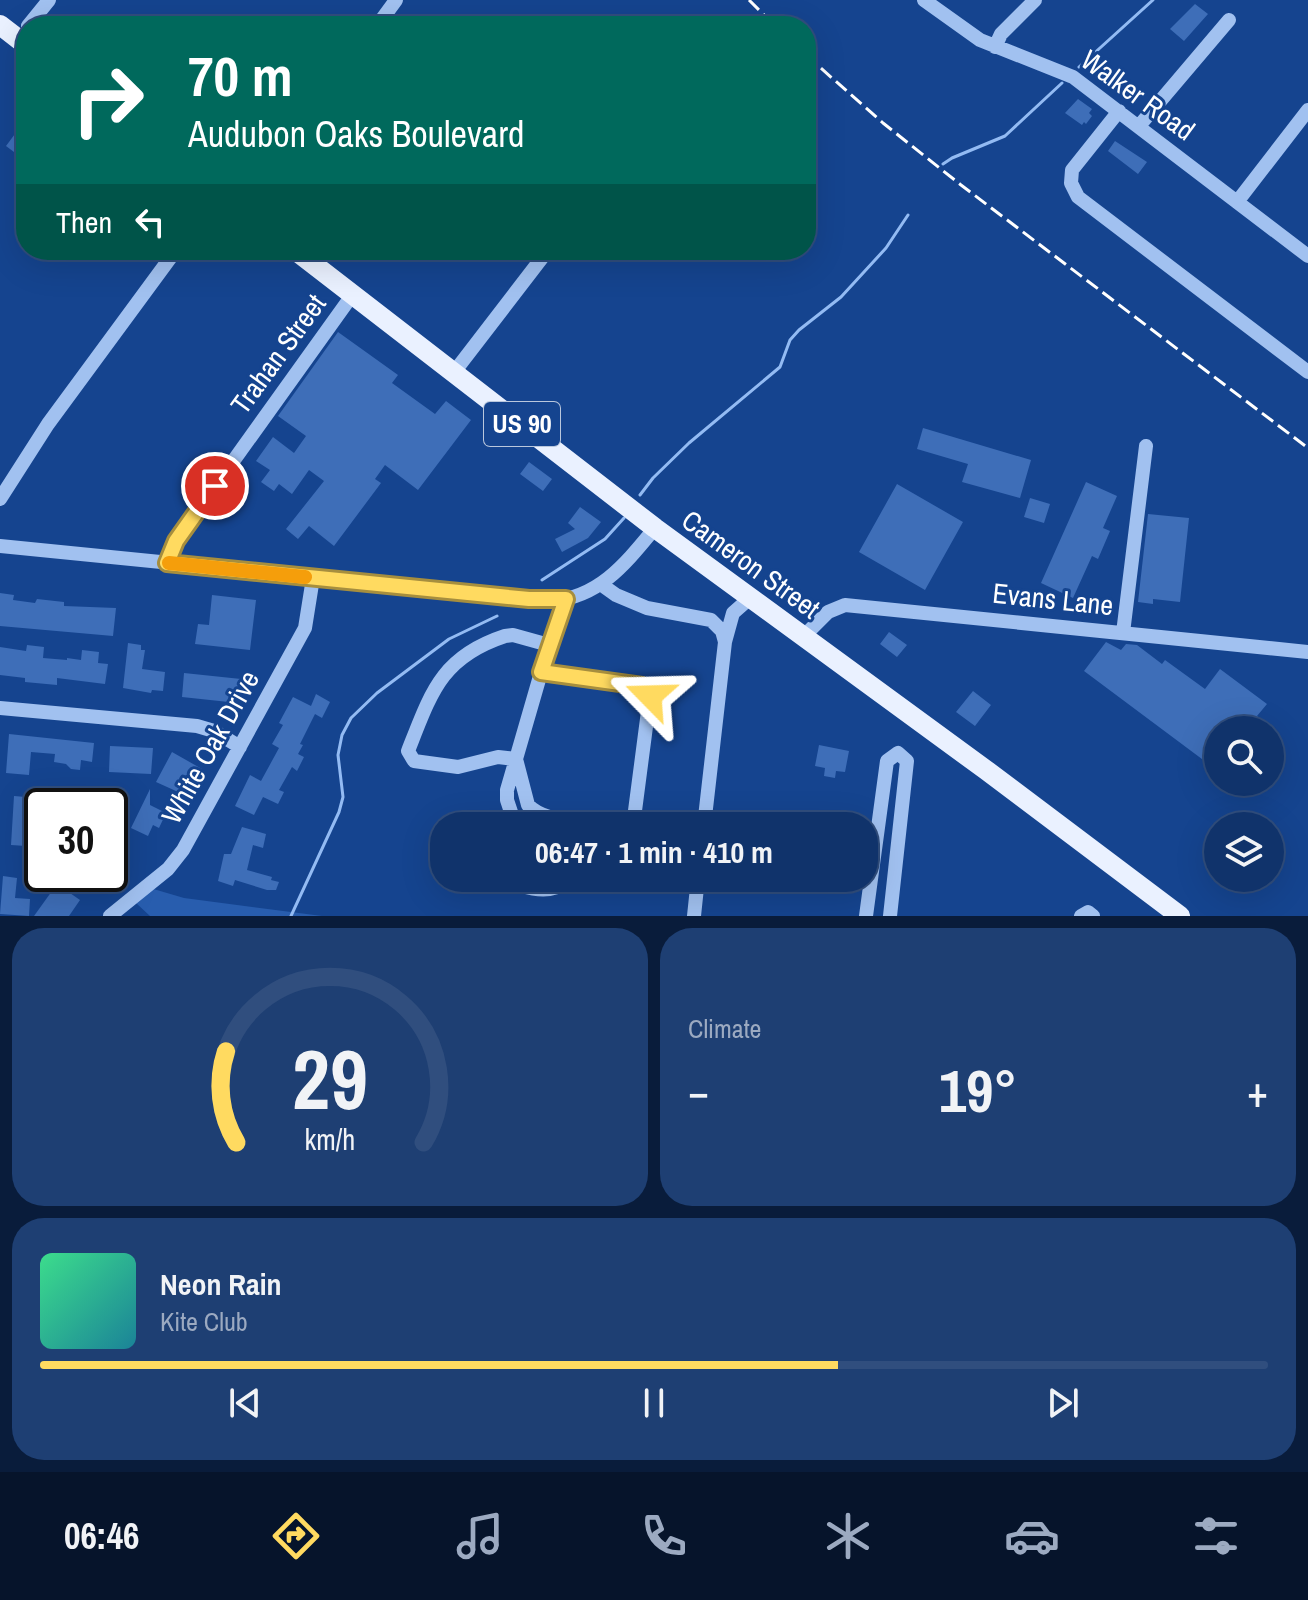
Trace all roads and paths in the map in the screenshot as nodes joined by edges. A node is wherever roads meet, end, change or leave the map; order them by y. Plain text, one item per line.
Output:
1 (924, 0) edge
2 (1035, 0) edge
3 (1229, 20) dead end
4 (995, 47) junction
5 (1308, 110) edge
6 (1119, 111) junction
7 (1139, 126) junction
8 (1237, 202) junction
9 (1308, 256) edge
10 (169, 260) edge
11 (308, 260) edge
12 (540, 260) edge
13 (353, 294) junction
14 (455, 371) junction
15 (1308, 372) edge
16 (1146, 446) dead end
17 (0, 499) edge
18 (655, 528) junction
19 (0, 546) edge
20 (167, 563) junction
21 (313, 578) junction
22 (602, 585) junction
23 (750, 598) junction
24 (566, 599) junction
25 (1123, 633) junction
26 (803, 637) junction
27 (725, 642) junction
28 (549, 645) junction
29 (1308, 652) edge
30 (541, 672) junction
31 (0, 708) edge
32 (240, 747) junction
33 (516, 759) junction
34 (532, 809) junction
35 (510, 812) edge
36 (530, 812) edge
37 (536, 812) edge
38 (635, 812) edge
39 (706, 812) edge
40 (878, 813) edge
41 (878, 872) edge
42 (895, 874) junction
43 (697, 892) edge
44 (867, 892) edge
45 (110, 916) edge
46 (694, 916) edge
47 (866, 916) edge
48 (890, 916) edge
49 (1081, 916) edge
50 (1093, 916) edge
51 (1180, 916) edge

1 - 4 street, Walker Road
2 - 4 street
3 - 7 street
4 - 6 street, Walker Road
5 - 8 street
6 - 7 street, Walker Road
6 - 15 street
7 - 8 street, Walker Road
8 - 9 street, Walker Road
10 - 17 street
11 - 13 main road, Cameron Street / US 90
12 - 14 street
13 - 14 main road, Cameron Street / US 90
13 - 20 street, Trahan Street
14 - 18 main road, Cameron Street / US 90
16 - 25 street
18 - 22 street
18 - 23 main road, Cameron Street / US 90
19 - 20 street
20 - 21 street
21 - 24 street
21 - 32 street, White Oak Drive
22 - 24 street
22 - 27 street
23 - 26 main road, Cameron Street / US 90
23 - 27 street
24 - 28 street
25 - 26 street, Evans Lane
25 - 29 street, Evans Lane
26 - 51 main road, Cameron Street / US 90
27 - 39 street
28 - 30 street
28 - 33 street
30 - 33 street
30 - 38 street
31 - 32 street
32 - 45 street, White Oak Drive
33 - 34 street
33 - 35 street
34 - 36 street
34 - 37 street
40 - 42 street
41 - 42 street
42 - 48 street
43 - 46 street
44 - 47 street
49 - 50 street

